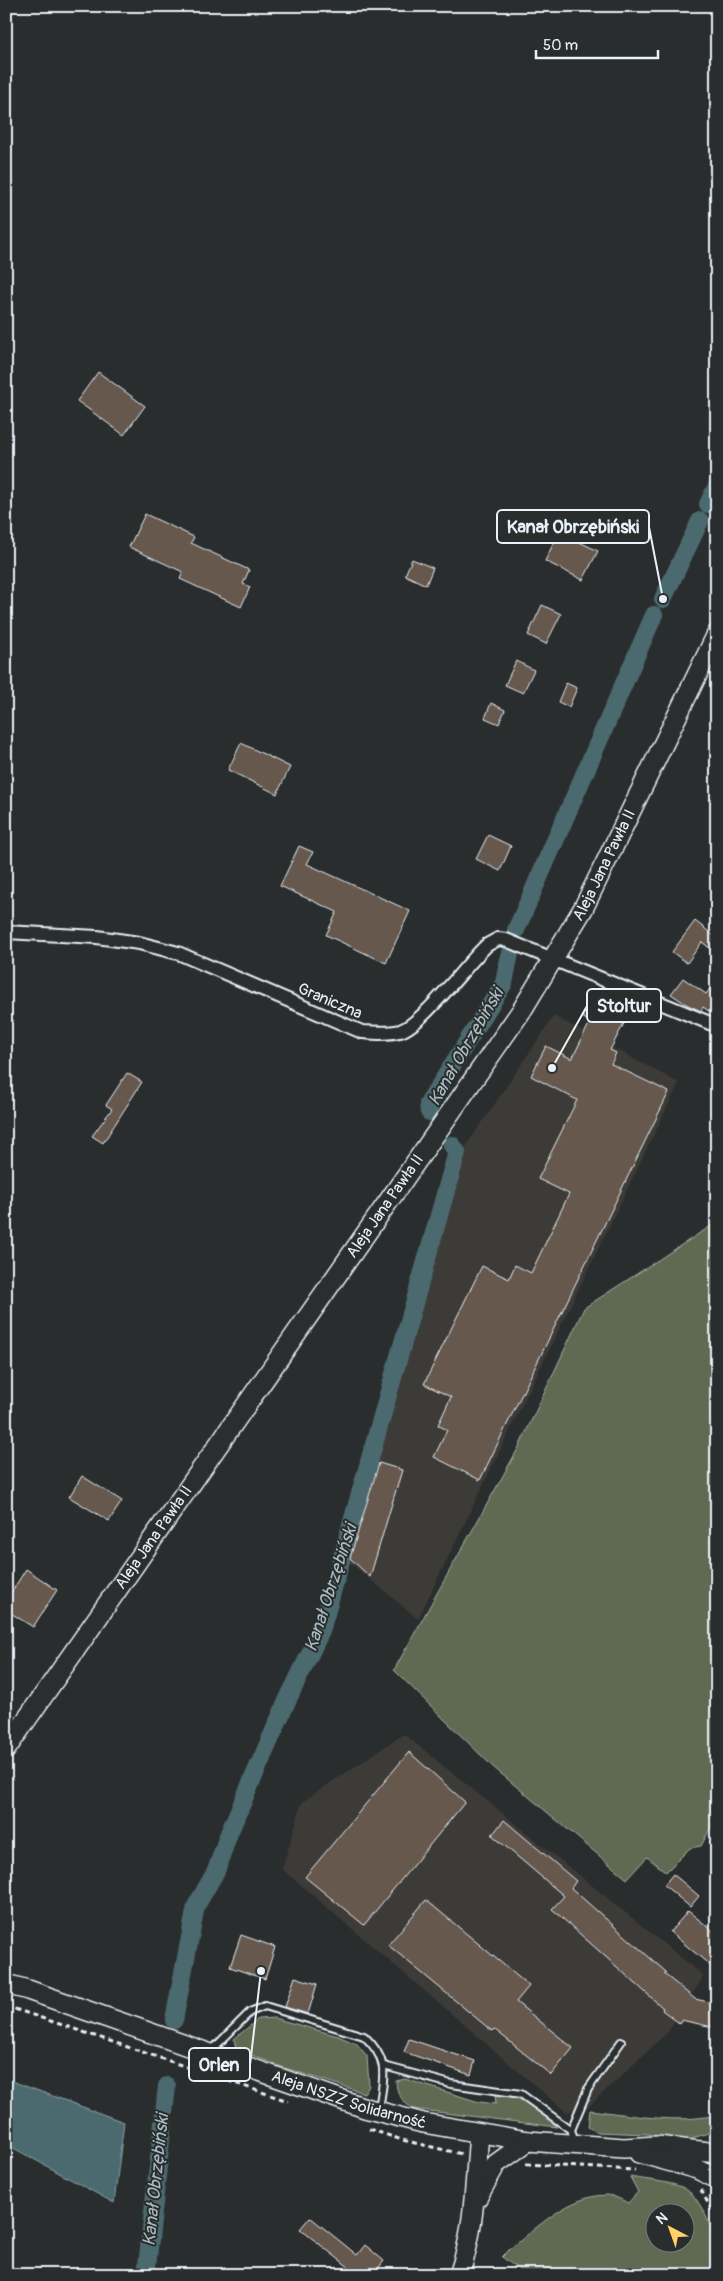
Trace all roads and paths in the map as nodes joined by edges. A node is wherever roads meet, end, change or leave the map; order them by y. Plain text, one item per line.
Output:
1 (717, 634) edge
2 (6, 932) edge
3 (552, 960) junction
4 (717, 1026) edge
5 (6, 1749) edge
6 (6, 1979) edge
7 (6, 1984) edge
8 (28, 1990) junction
9 (621, 2042) dead end
10 (209, 2054) junction
11 (384, 2066) junction
12 (379, 2112) junction
13 (479, 2133) junction
14 (574, 2138) junction
15 (528, 2141) junction
16 (624, 2148) junction
17 (717, 2154) edge
18 (717, 2179) edge
19 (474, 2204) junction
20 (459, 2275) edge

1 - 3 main road, Aleja Jana Pawła II
2 - 3 street, Graniczna
3 - 4 street, Graniczna
3 - 5 main road, Aleja Jana Pawła II
6 - 8 main road, Aleja NSZZ Solidarność
7 - 8 main road, Aleja NSZZ Solidarność
8 - 10 main road, Aleja NSZZ Solidarność
9 - 14 lane
10 - 11 lane
10 - 12 main road, Aleja NSZZ Solidarność
11 - 12 lane
11 - 14 lane
12 - 13 main road, Aleja NSZZ Solidarność
13 - 15 main road, Aleja NSZZ Solidarność
13 - 19 main road
14 - 15 main road, Aleja NSZZ Solidarność
14 - 16 main road, Aleja NSZZ Solidarność
15 - 19 main road
16 - 17 main road, Aleja NSZZ Solidarność
16 - 18 main road, Aleja NSZZ Solidarność
19 - 20 main road

